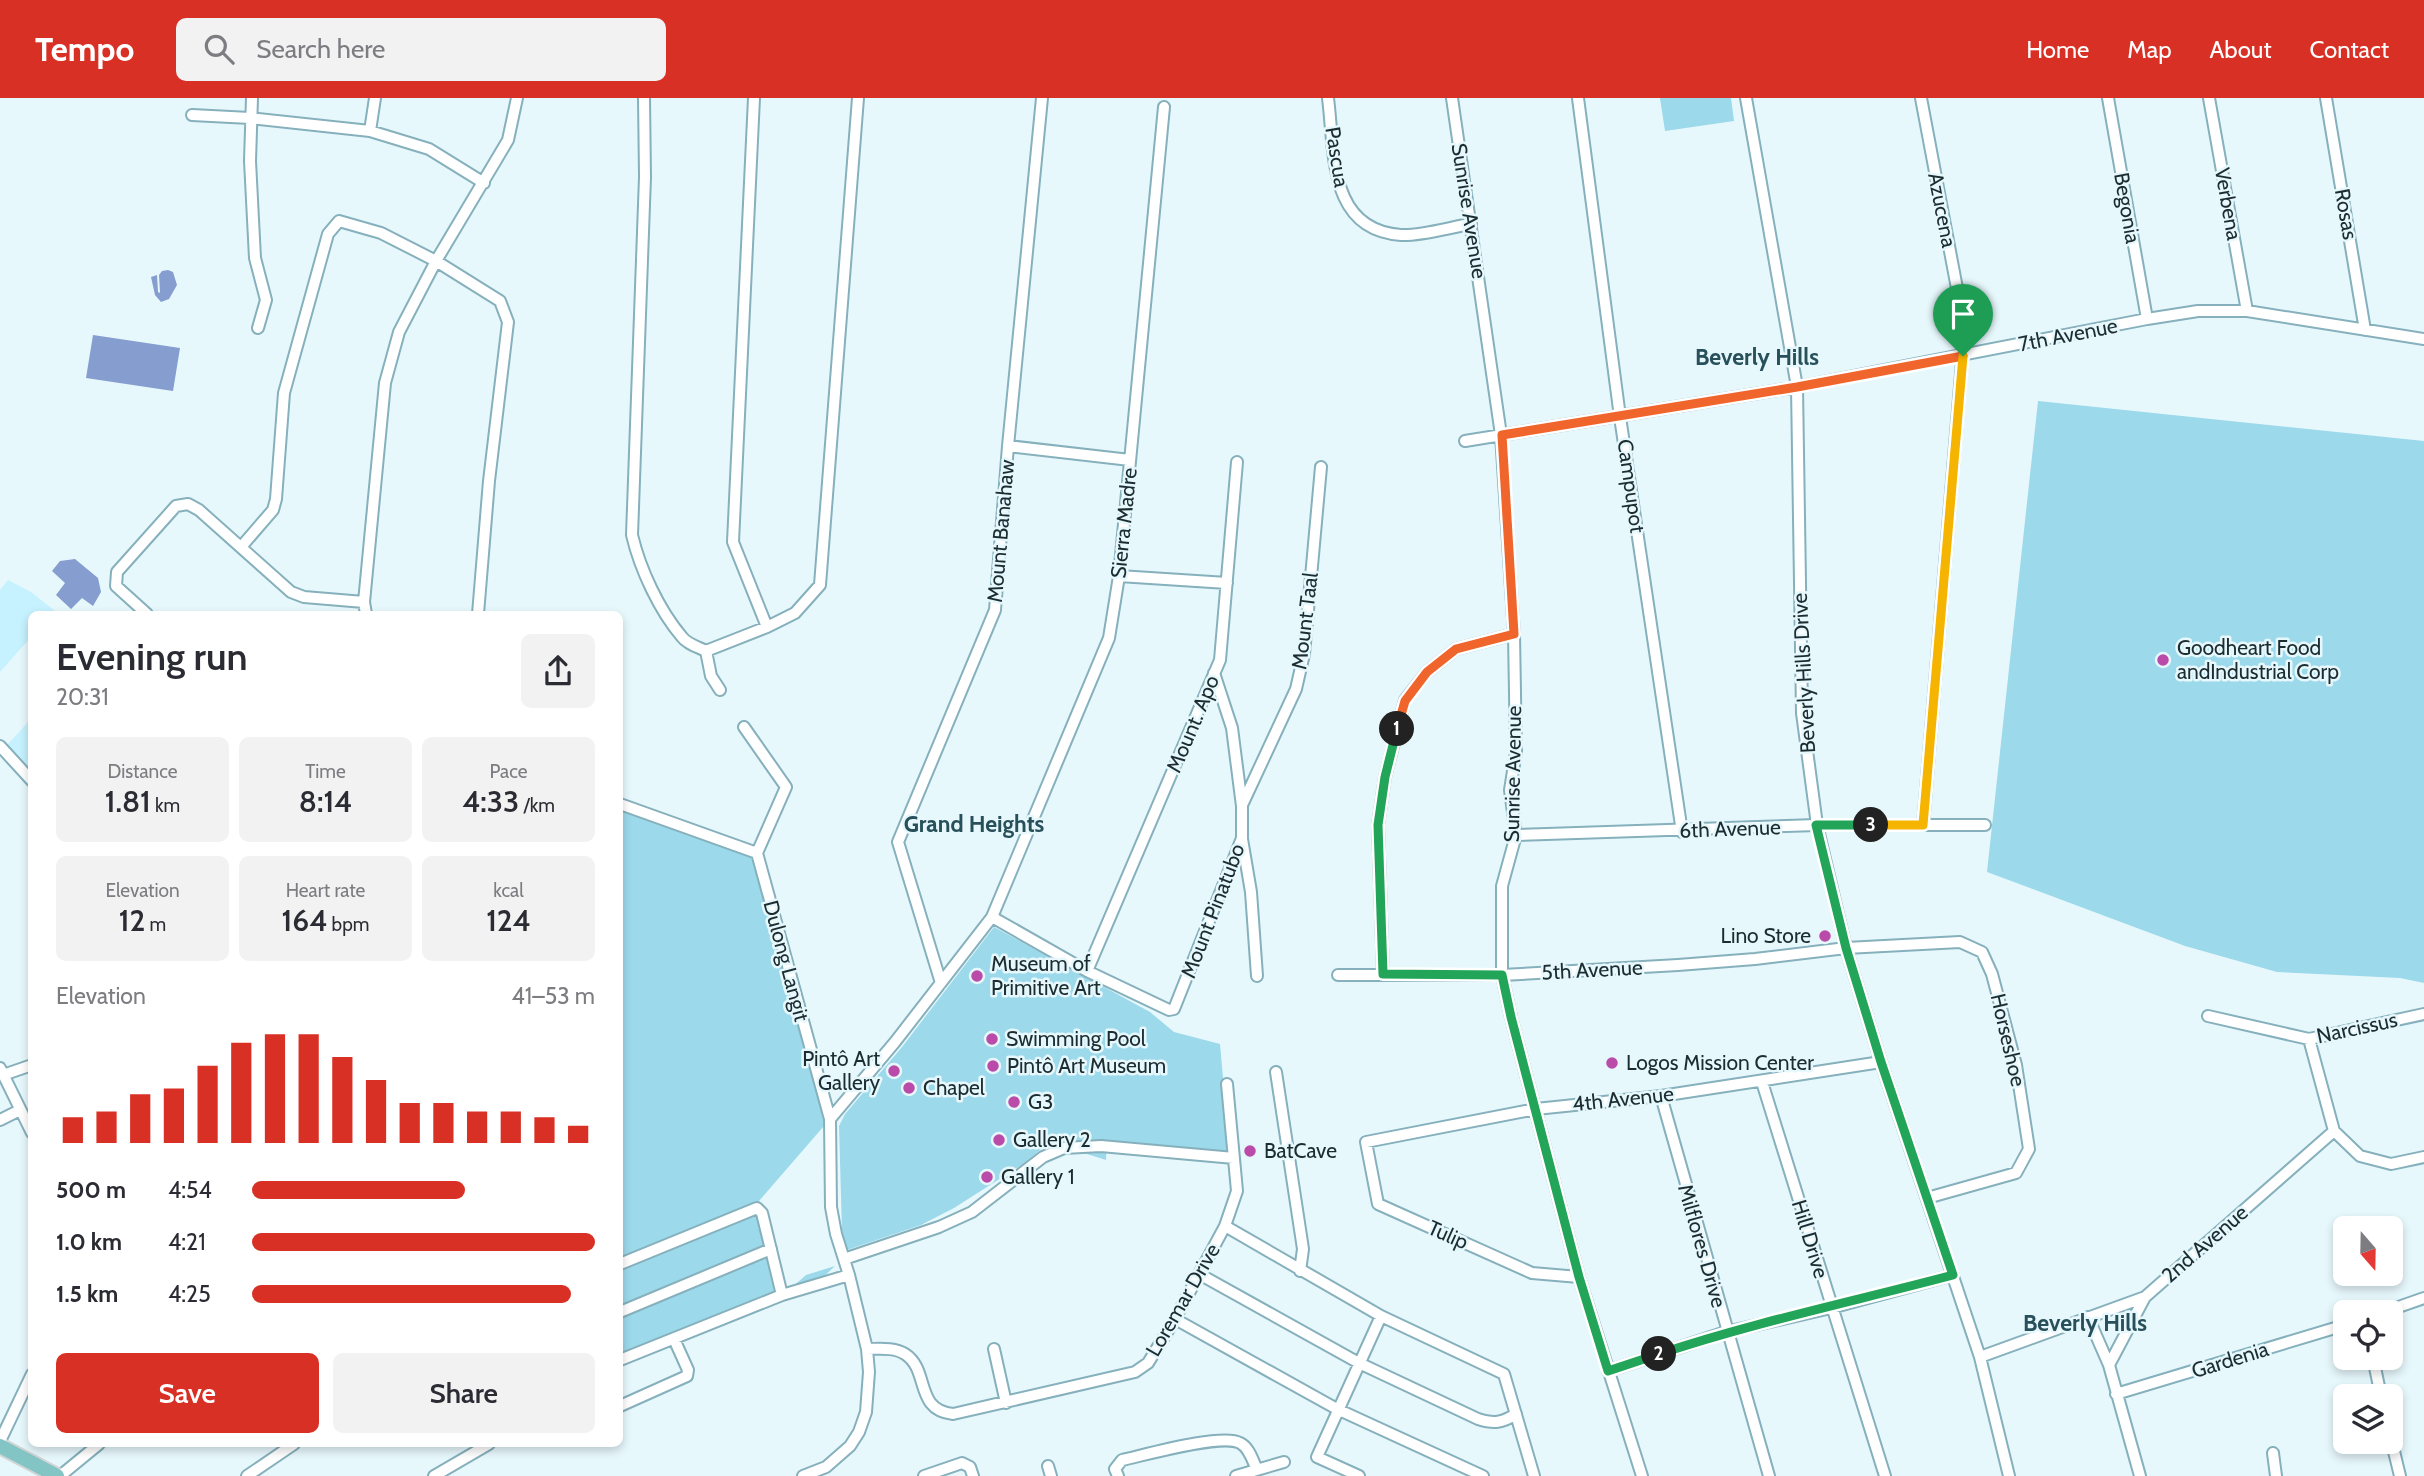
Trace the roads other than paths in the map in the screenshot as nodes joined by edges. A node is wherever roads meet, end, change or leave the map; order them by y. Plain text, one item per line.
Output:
1 (252, 98) edge
2 (375, 98) edge
3 (517, 98) edge
4 (644, 98) edge
5 (754, 98) edge
6 (858, 98) edge
7 (1042, 98) edge
8 (1328, 98) edge
9 (1452, 98) edge
10 (1578, 98) edge
11 (1746, 98) edge
12 (1921, 98) edge
13 (2108, 98) edge
14 (2208, 98) edge
15 (2326, 98) edge
16 (1164, 107) dead end
17 (192, 115) dead end
18 (250, 118) junction
19 (370, 131) junction
20 (484, 184) junction
21 (1471, 224) junction
22 (436, 261) junction
23 (2247, 311) junction
24 (2147, 319) junction
25 (258, 328) dead end
26 (2365, 330) junction
27 (2424, 339) edge
28 (1963, 356) junction
29 (1797, 387) junction
30 (1620, 417) junction
31 (1502, 435) junction
32 (1465, 441) dead end
33 (1009, 446) junction
34 (1130, 460) junction
35 (1237, 462) dead end
36 (1321, 467) dead end
37 (242, 547) junction
38 (1119, 576) junction
39 (1227, 583) junction
40 (364, 602) junction
41 (144, 611) edge
42 (366, 611) edge
43 (478, 611) edge
44 (767, 627) junction
45 (1514, 634) junction
46 (706, 651) junction
47 (1214, 673) junction
48 (720, 690) dead end
49 (744, 727) dead end
50 (0, 746) edge
51 (28, 777) edge
52 (623, 805) edge
53 (1242, 806) junction
54 (1816, 825) junction
55 (1923, 825) junction
56 (1985, 825) dead end
57 (1682, 832) junction
58 (1516, 835) junction
59 (1242, 838) junction
60 (757, 853) junction
61 (992, 917) junction
62 (1846, 948) junction
63 (1087, 971) junction
64 (1383, 974) junction
65 (1338, 975) dead end
66 (1502, 975) junction
67 (1257, 976) dead end
68 (941, 983) junction
69 (2424, 1014) edge
70 (2208, 1016) dead end
71 (2309, 1039) junction
72 (1881, 1062) junction
73 (28, 1066) edge
74 (1, 1072) edge
75 (1276, 1072) dead end
76 (1762, 1082) junction
77 (1227, 1084) dead end
78 (1661, 1096) junction
79 (1536, 1109) junction
80 (20, 1110) junction
81 (830, 1119) junction
82 (0, 1121) edge
83 (28, 1125) edge
84 (2334, 1131) junction
85 (1366, 1142) joint
86 (2424, 1157) edge
87 (1234, 1158) junction
88 (1927, 1198) junction
89 (1225, 1226) junction
90 (771, 1250) junction
91 (844, 1259) junction
92 (623, 1263) edge
93 (1300, 1270) junction
94 (1199, 1274) junction
95 (849, 1275) junction
96 (1953, 1275) junction
97 (1579, 1277) junction
98 (782, 1295) junction
99 (2145, 1297) junction
100 (2424, 1298) edge
101 (2403, 1305) edge
102 (1831, 1308) junction
103 (623, 1311) edge
104 (1381, 1316) junction
105 (2088, 1317) junction
106 (1175, 1320) junction
107 (2333, 1329) edge
108 (1726, 1332) junction
109 (674, 1339) junction
110 (867, 1349) junction
111 (993, 1349) dead end
112 (1980, 1357) junction
113 (623, 1359) edge
114 (1359, 1363) junction
115 (2109, 1365) junction
116 (1608, 1371) junction
117 (28, 1383) edge
118 (2116, 1394) junction
119 (1006, 1403) junction
120 (623, 1405) edge
121 (1338, 1409) junction
122 (1516, 1414) junction
123 (0, 1444) edge
124 (95, 1447) edge
125 (290, 1447) edge
126 (484, 1447) edge
127 (2273, 1453) dead end
128 (2394, 1454) edge
129 (1284, 1462) dead end
130 (1257, 1470) junction
131 (59, 1476) edge
132 (247, 1476) edge
133 (434, 1476) edge
134 (803, 1476) edge
135 (924, 1476) edge
136 (973, 1476) edge
137 (1118, 1476) edge
138 (1236, 1476) edge
139 (1359, 1476) edge
140 (1483, 1476) edge
141 (1534, 1476) edge
142 (1642, 1476) edge
143 (1769, 1476) edge
144 (1885, 1476) edge
145 (2009, 1476) edge
146 (2140, 1476) edge
147 (2276, 1476) edge
148 (2400, 1476) edge

1 - 18 street
2 - 19 street
3 - 20 street
4 - 46 street
5 - 44 street
6 - 44 street
7 - 33 street, Mount Banahaw
8 - 21 street, Pascua
9 - 21 street, Sunrise Avenue
10 - 30 street, Campupot
11 - 29 street, Beverly Hills Drive
12 - 28 street, Azucena
13 - 24 street, Begonia
14 - 23 street, Verbena
15 - 26 street, Rosas
16 - 34 street, Sierra Madre
17 - 18 street
18 - 19 street
18 - 25 street
19 - 20 street
20 - 22 street
21 - 31 street, Sunrise Avenue
22 - 37 street
22 - 40 street
22 - 43 street
23 - 24 street, 7th Avenue
23 - 26 street, 7th Avenue
24 - 28 street, 7th Avenue
26 - 27 street, 7th Avenue
28 - 29 street, 7th Avenue
28 - 55 street, Azucena
29 - 30 street, 7th Avenue
29 - 54 street, Beverly Hills Drive
30 - 31 street, 7th Avenue
30 - 57 street, Campupot
31 - 32 street, 7th Avenue
31 - 45 street, Sunrise Avenue
33 - 34 street
33 - 68 street, Mount Banahaw
34 - 38 street, Sierra Madre
35 - 39 street, Mount. Apo
36 - 53 street, Mount Taal
37 - 40 street
37 - 41 street
38 - 39 street
38 - 61 street, Sierra Madre
39 - 47 street, Mount. Apo
40 - 42 street
44 - 46 street
45 - 58 street, Sunrise Avenue
45 - 64 street
46 - 48 street
47 - 53 street, Mount Pinatubo
47 - 63 street, Mount. Apo
49 - 60 street
50 - 51 street
52 - 60 street
53 - 59 street, Mount Pinatubo
54 - 55 street, 6th Avenue
54 - 57 street, 6th Avenue
54 - 62 street, Beverly Hills Drive
55 - 56 street, 6th Avenue
57 - 58 street, 6th Avenue
58 - 66 street, Sunrise Avenue
59 - 63 street, Mount Pinatubo
59 - 67 street
60 - 81 street, Dulong Langit
61 - 63 street
61 - 68 street, Sierra Madre
62 - 66 street, 5th Avenue
62 - 72 street, Beverly Hills Drive
62 - 88 street, Horseshoe
64 - 65 street, 5th Avenue
64 - 66 street, 5th Avenue
66 - 79 street, Sunrise Avenue
68 - 81 street, Sierra Madre
69 - 71 street, Narcissus
70 - 71 street, Narcissus
71 - 84 street
72 - 76 street, 4th Avenue
72 - 88 street, Beverly Hills Drive
73 - 74 street
74 - 80 street
75 - 93 street
76 - 78 street, 4th Avenue
76 - 102 street, Hill Drive
77 - 87 street, Loremar Drive
78 - 79 street, 4th Avenue
78 - 108 street, Milflores Drive
79 - 85 street, 4th Avenue
79 - 97 street, Sunrise Avenue
80 - 82 street
80 - 83 street
81 - 91 street, Dulong Langit
84 - 86 street
84 - 99 street, 2nd Avenue
85 - 97 street, Tulip
87 - 89 street, Loremar Drive
87 - 91 street
88 - 96 street, Beverly Hills Drive
89 - 93 street
89 - 94 street, Loremar Drive
90 - 92 street
90 - 98 street
90 - 103 street
91 - 95 street, Dulong Langit
93 - 104 street
94 - 106 street, Loremar Drive
94 - 114 street
95 - 98 street
95 - 110 street, Dulong Langit
96 - 102 street
96 - 112 street, Beverly Hills Drive
97 - 116 street, Sunrise Avenue
98 - 109 street
99 - 105 street, 2nd Avenue
99 - 115 street
100 - 101 street
102 - 108 street
102 - 144 street, Hill Drive
104 - 114 street
104 - 122 street
105 - 112 street, 2nd Avenue
105 - 115 street
106 - 119 street, Loremar Drive
106 - 121 street
107 - 118 street, Gardenia
108 - 116 street
108 - 143 street, Milflores Drive
109 - 113 street
109 - 120 street
110 - 119 street, Loremar Drive
110 - 134 street, Dulong Langit
111 - 119 street
112 - 145 street, Beverly Hills Drive
114 - 121 street
114 - 122 street
115 - 118 street
116 - 142 street, Sunrise Avenue
117 - 123 street
118 - 146 street
121 - 139 street
121 - 140 street
122 - 141 street
123 - 131 main road
124 - 131 street
125 - 132 street
126 - 133 street
127 - 147 street
128 - 148 street
129 - 130 street
130 - 137 street
130 - 138 street
135 - 136 street

